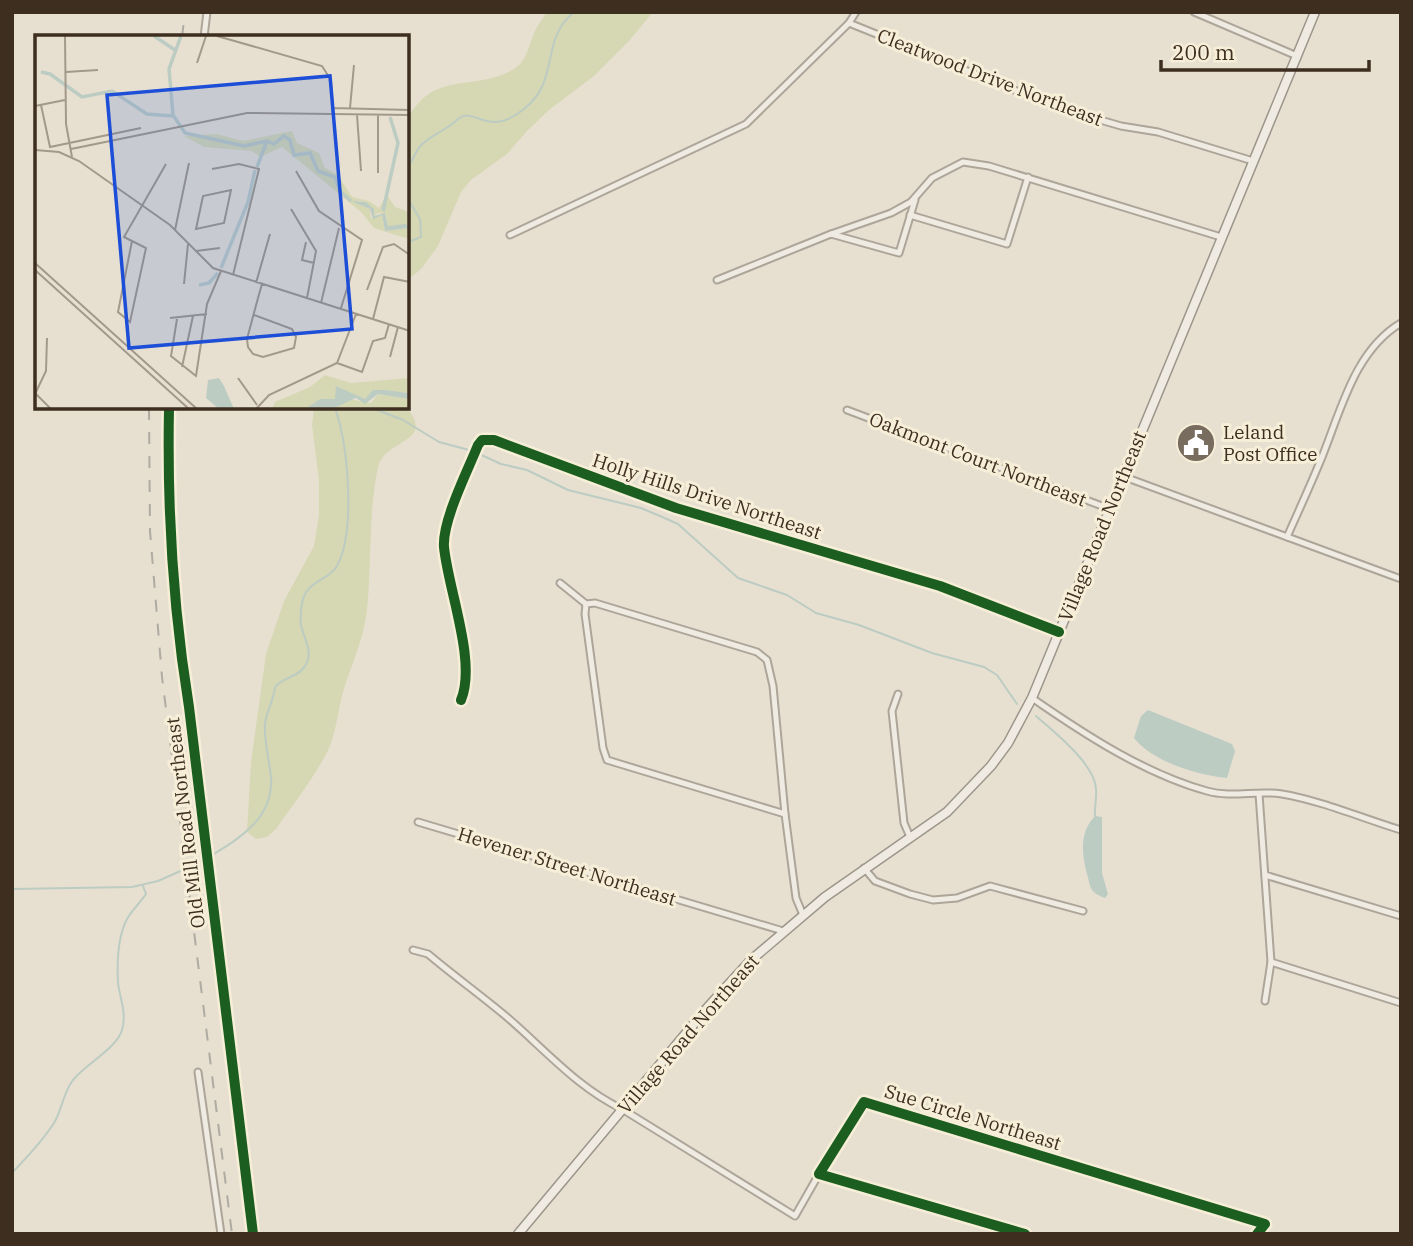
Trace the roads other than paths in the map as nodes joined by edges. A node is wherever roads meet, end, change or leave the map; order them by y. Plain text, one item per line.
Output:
1 (207, 12) edge
2 (856, 12) edge
3 (1194, 12) edge
4 (1315, 12) edge
5 (849, 23) junction
6 (204, 35) edge
7 (1297, 56) junction
8 (1253, 161) junction
9 (1028, 177) junction
10 (915, 198) junction
11 (910, 215) junction
12 (831, 233) junction
13 (510, 235) dead end
14 (1221, 237) junction
15 (718, 280) dead end
16 (1401, 323) edge
17 (169, 410) edge
18 (847, 410) dead end
19 (1122, 476) junction
20 (1110, 509) junction
21 (1287, 537) junction
22 (1401, 579) edge
23 (560, 583) dead end
24 (586, 604) junction
25 (1059, 632) junction
26 (898, 694) dead end
27 (1031, 698) junction
28 (461, 700) dead end
29 (1259, 794) junction
30 (785, 814) junction
31 (418, 822) dead end
32 (1401, 830) edge
33 (910, 837) junction
34 (864, 869) junction
35 (1265, 875) junction
36 (1083, 911) dead end
37 (803, 915) junction
38 (1401, 916) edge
39 (783, 931) junction
40 (413, 950) dead end
41 (1271, 962) junction
42 (1265, 1001) dead end
43 (1401, 1003) edge
44 (198, 1072) dead end
45 (622, 1109) junction
46 (819, 1174) junction
47 (221, 1234) edge
48 (253, 1234) edge
49 (518, 1234) edge
50 (1025, 1234) edge
51 (1257, 1234) edge

1 - 6 street
2 - 5 street
3 - 7 street
4 - 7 main road, Village Road Northeast
5 - 8 street, Cleatwood Drive Northeast
5 - 13 street
7 - 8 main road, Village Road Northeast
8 - 14 main road, Village Road Northeast
9 - 10 street
9 - 11 street
9 - 14 street
10 - 11 street
10 - 12 street
11 - 12 street
12 - 15 street
14 - 19 main road, Village Road Northeast
16 - 21 street
17 - 48 street, Old Mill Road Northeast
18 - 20 street, Oakmont Court Northeast
19 - 20 main road, Village Road Northeast
19 - 21 street
20 - 25 main road, Village Road Northeast
21 - 22 street
23 - 24 street
24 - 30 street
24 - 30 street
25 - 27 main road, Village Road Northeast
25 - 28 street, Holly Hills Drive Northeast
26 - 33 street
27 - 29 street
27 - 33 main road, Village Road Northeast
29 - 32 street
29 - 35 street
30 - 37 street
31 - 39 street, Hevener Street Northeast
33 - 34 main road, Village Road Northeast
34 - 36 street
34 - 37 main road, Village Road Northeast
35 - 38 street
35 - 41 street
37 - 39 main road, Village Road Northeast
39 - 45 main road, Village Road Northeast
40 - 45 street
41 - 42 street
41 - 43 street
44 - 47 street
45 - 46 street, Sue Circle Northeast
45 - 49 main road, Village Road Northeast
46 - 50 street
46 - 51 street, Sue Circle Northeast

